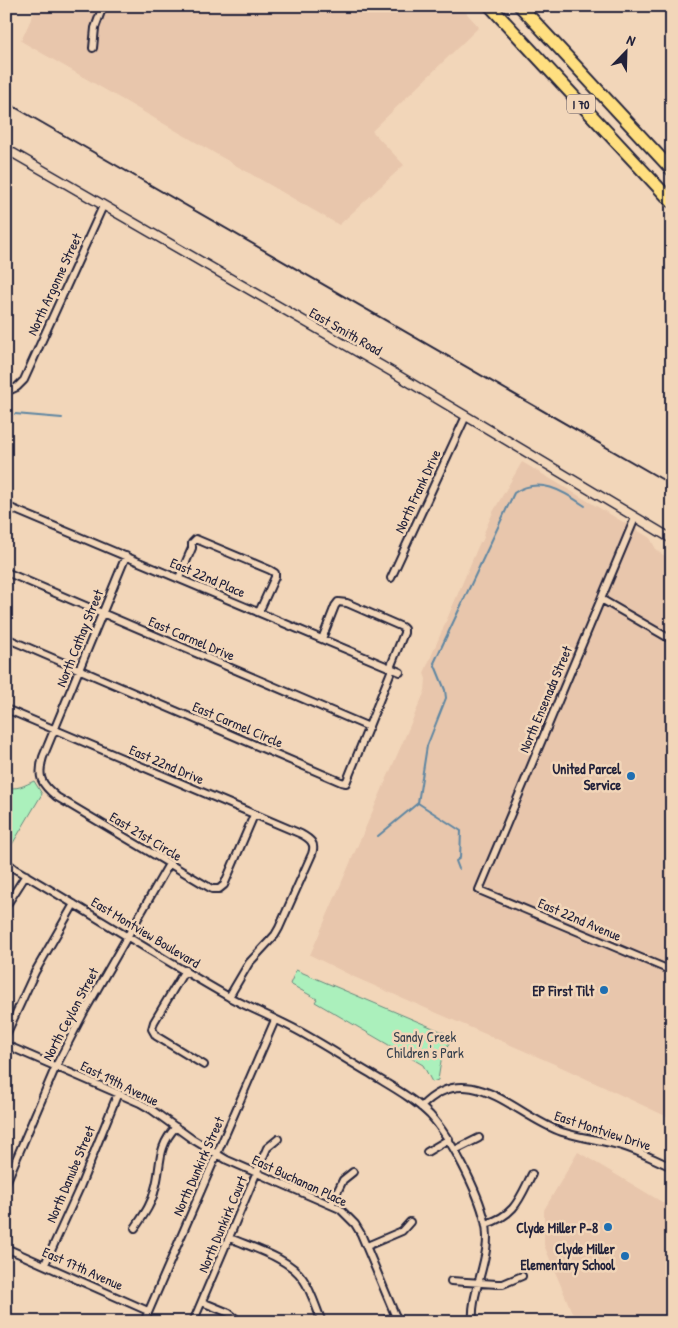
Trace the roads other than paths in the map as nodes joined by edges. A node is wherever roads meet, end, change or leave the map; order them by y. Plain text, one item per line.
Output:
1 (102, 6) edge
2 (490, 6) edge
3 (520, 6) edge
4 (93, 48) dead end
5 (6, 149) edge
6 (672, 170) edge
7 (672, 202) edge
8 (103, 206) junction
9 (6, 392) edge
10 (466, 416) junction
11 (6, 506) edge
12 (635, 518) junction
13 (672, 539) edge
14 (126, 556) junction
15 (6, 572) edge
16 (179, 578) junction
17 (391, 578) dead end
18 (601, 599) junction
19 (259, 612) junction
20 (102, 613) junction
21 (6, 638) edge
22 (322, 639) junction
23 (672, 640) edge
24 (79, 669) junction
25 (391, 669) junction
26 (400, 672) dead end
27 (6, 709) edge
28 (368, 727) junction
29 (55, 729) junction
30 (254, 815) junction
31 (6, 862) edge
32 (169, 864) junction
33 (26, 875) junction
34 (479, 890) joint
35 (74, 904) junction
36 (6, 906) edge
37 (127, 936) junction
38 (185, 970) junction
39 (672, 971) edge
40 (229, 997) junction
41 (275, 1020) junction
42 (6, 1035) edge
43 (6, 1045) edge
44 (204, 1065) dead end
45 (56, 1066) junction
46 (118, 1093) junction
47 (421, 1107) junction
48 (176, 1127) junction
49 (479, 1138) dead end
50 (278, 1139) dead end
51 (448, 1139) junction
52 (455, 1150) junction
53 (427, 1152) dead end
54 (217, 1154) junction
55 (672, 1167) edge
56 (354, 1172) dead end
57 (256, 1173) junction
58 (532, 1174) dead end
59 (6, 1183) edge
60 (331, 1206) junction
61 (410, 1222) dead end
62 (486, 1224) junction
63 (135, 1228) dead end
64 (230, 1238) junction
65 (367, 1246) junction
66 (6, 1248) edge
67 (45, 1264) junction
68 (522, 1276) dead end
69 (451, 1282) dead end
70 (479, 1283) junction
71 (202, 1302) junction
72 (148, 1311) junction
73 (397, 1319) edge
74 (144, 1322) edge
75 (193, 1322) edge
76 (240, 1322) edge
77 (322, 1322) edge
78 (381, 1322) edge
79 (473, 1322) edge

1 - 4 street
2 - 7 highway, I 70
3 - 6 highway, I 70
5 - 8 street, East Smith Road
8 - 9 street, North Argonne Street
8 - 10 street, East Smith Road
10 - 12 street, East Smith Road
10 - 17 street, North Frank Drive
11 - 14 street, East 22nd Place
12 - 13 street, East Smith Road
12 - 18 street, North Ensenada Street
14 - 16 street, East 22nd Place
14 - 20 street, North Cathay Street
15 - 20 street, East Carmel Drive
16 - 19 street, East 22nd Place
16 - 19 street
18 - 23 street
18 - 34 street, North Ensenada Street
19 - 22 street, East 22nd Place
20 - 24 street, North Cathay Street
20 - 28 street, East Carmel Drive
21 - 24 street, East Carmel Circle
22 - 25 street, East 22nd Place
22 - 25 street, East Carmel Circle
24 - 28 street, East Carmel Circle
24 - 29 street, North Cathay Street
25 - 26 street, East 22nd Place
25 - 28 street, East Carmel Circle
27 - 29 street, East 22nd Drive
29 - 30 street, East 22nd Drive
29 - 32 street, East 21st Circle
30 - 32 street, East 21st Circle
30 - 40 street, East 22nd Drive
31 - 33 street, East Montview Boulevard
32 - 37 street, North Ceylon Street
33 - 35 street, East Montview Boulevard
33 - 36 street
34 - 39 street, East 22nd Avenue
35 - 37 street, East Montview Boulevard
35 - 42 street
37 - 38 street, East Montview Boulevard
37 - 45 street, North Ceylon Street
38 - 40 street, East Montview Boulevard
38 - 44 street
40 - 41 street, East Montview Boulevard
41 - 47 street, East Montview Boulevard
41 - 54 street, North Dunkirk Street
43 - 45 street, East 19th Avenue
45 - 46 street, East 19th Avenue
45 - 59 street, North Ceylon Street
46 - 48 street, East 19th Avenue
46 - 67 street, North Danube Street
47 - 51 street, East Montview Boulevard
47 - 55 street, East Montview Drive
48 - 54 street, East 19th Avenue
48 - 63 street
49 - 52 street
50 - 57 street, North Dunkirk Court
51 - 52 street, East Montview Boulevard
51 - 53 street
52 - 62 street, East Montview Boulevard
54 - 57 street, East Buchanan Place
54 - 72 street, North Dunkirk Street
56 - 60 street
57 - 60 street, East Buchanan Place
57 - 64 street, North Dunkirk Court
58 - 62 street
60 - 65 street, East Buchanan Place
61 - 65 street
62 - 70 street
64 - 71 street, North Dunkirk Court
64 - 77 street
65 - 73 street, East Buchanan Place
66 - 67 street, East 17th Avenue
67 - 72 street, East 17th Avenue
68 - 70 street
69 - 70 street
70 - 79 street
71 - 75 street, North Dunkirk Court
71 - 76 street
72 - 74 street, North Dunkirk Street
73 - 78 street

